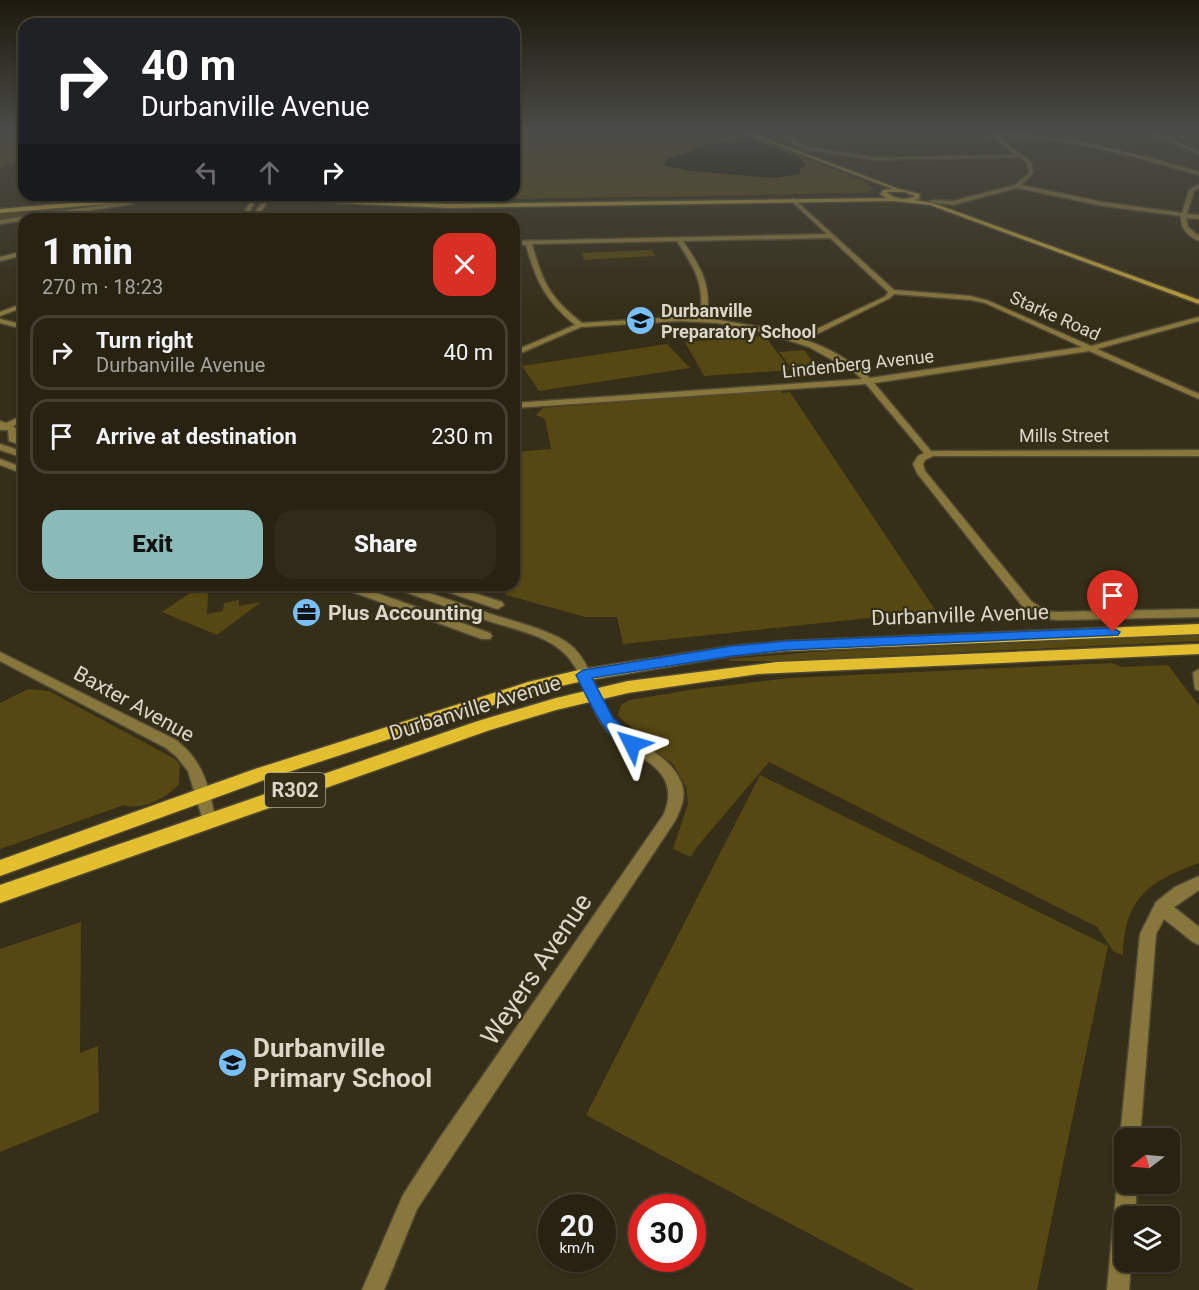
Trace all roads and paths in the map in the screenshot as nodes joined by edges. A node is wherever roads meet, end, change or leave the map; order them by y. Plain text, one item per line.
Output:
1 (883, 193) joint
2 (911, 193) edge
3 (992, 193) edge
4 (1051, 193) edge
5 (1191, 193) edge
6 (918, 195) junction
7 (857, 199) junction
8 (893, 199) junction
9 (793, 200) junction
10 (909, 200) junction
11 (102, 201) edge
12 (242, 201) edge
13 (252, 202) junction
14 (267, 202) junction
15 (131, 203) dead end
16 (951, 205) junction
17 (0, 211) edge
18 (62, 213) edge
19 (246, 213) edge
20 (258, 213) edge
21 (1183, 215) junction
22 (1199, 217) edge
23 (18, 219) edge
24 (0, 222) edge
25 (1017, 235) junction
26 (832, 236) junction
27 (679, 239) junction
28 (1199, 239) edge
29 (528, 242) junction
30 (520, 243) edge
31 (18, 254) edge
32 (0, 259) edge
33 (892, 292) junction
34 (1199, 302) edge
35 (18, 307) edge
36 (0, 314) edge
37 (1199, 319) edge
38 (703, 320) junction
39 (0, 321) edge
40 (580, 325) junction
41 (18, 326) edge
42 (800, 340) junction
43 (1091, 348) junction
44 (520, 351) edge
45 (869, 381) junction
46 (1199, 397) edge
47 (520, 406) edge
48 (18, 414) edge
49 (18, 420) edge
50 (2, 425) edge
51 (18, 441) edge
52 (0, 447) edge
53 (18, 453) edge
54 (1199, 453) edge
55 (929, 454) junction
56 (0, 462) edge
57 (18, 469) edge
58 (359, 591) edge
59 (393, 591) edge
60 (414, 591) edge
61 (456, 591) edge
62 (386, 601) junction
63 (498, 605) dead end
64 (1199, 613) edge
65 (1199, 629) edge
66 (486, 636) dead end
67 (1199, 649) edge
68 (0, 656) edge
69 (1199, 673) edge
70 (583, 675) junction
71 (1199, 686) edge
72 (593, 695) junction
73 (202, 795) junction
74 (208, 820) junction
75 (0, 868) edge
76 (1199, 883) edge
77 (0, 894) edge
78 (1162, 907) junction
79 (1199, 937) edge
80 (1132, 1128) edge
81 (1126, 1194) edge
82 (373, 1290) edge
83 (1118, 1290) edge

1 - 7 street
1 - 8 street
2 - 6 street
3 - 16 street
4 - 21 street
5 - 21 street
6 - 10 street
6 - 16 street
7 - 8 street
7 - 9 street
8 - 10 street
9 - 14 street
9 - 26 street
10 - 25 street
11 - 17 street
12 - 13 street
13 - 14 street
13 - 19 street
14 - 20 street
15 - 18 street
16 - 25 street
21 - 22 street
21 - 28 street
23 - 24 street
25 - 34 street
26 - 27 street
26 - 33 street
27 - 29 street
27 - 38 street
29 - 30 street
29 - 40 street
31 - 32 street
33 - 42 street
33 - 43 street, Starke Road
35 - 36 street
37 - 43 street, Lindenberg Avenue
38 - 40 street
38 - 42 street
39 - 41 street
40 - 44 street
42 - 45 street
43 - 45 street, Lindenberg Avenue
43 - 46 street, Starke Road
45 - 47 street, Lindenberg Avenue
45 - 55 street
48 - 50 street
49 - 50 street
50 - 51 street
52 - 53 street
54 - 55 street, Mills Street
55 - 64 street
56 - 57 street
58 - 62 street
59 - 62 street
60 - 70 street, Weyers Avenue
61 - 63 street
62 - 66 street
65 - 70 main road, Durbanville Avenue / R302
67 - 72 main road, Durbanville Avenue / R302
68 - 73 street, Baxter Avenue
69 - 71 street
70 - 72 street, Weyers Avenue
70 - 73 main road, Durbanville Avenue / R302
72 - 74 main road, Durbanville Avenue / R302
72 - 82 street, Weyers Avenue
73 - 74 street, Baxter Avenue
73 - 75 main road, Durbanville Avenue / R302
74 - 77 main road, Durbanville Avenue / R302
76 - 78 street
78 - 79 street
78 - 80 street
81 - 83 street

